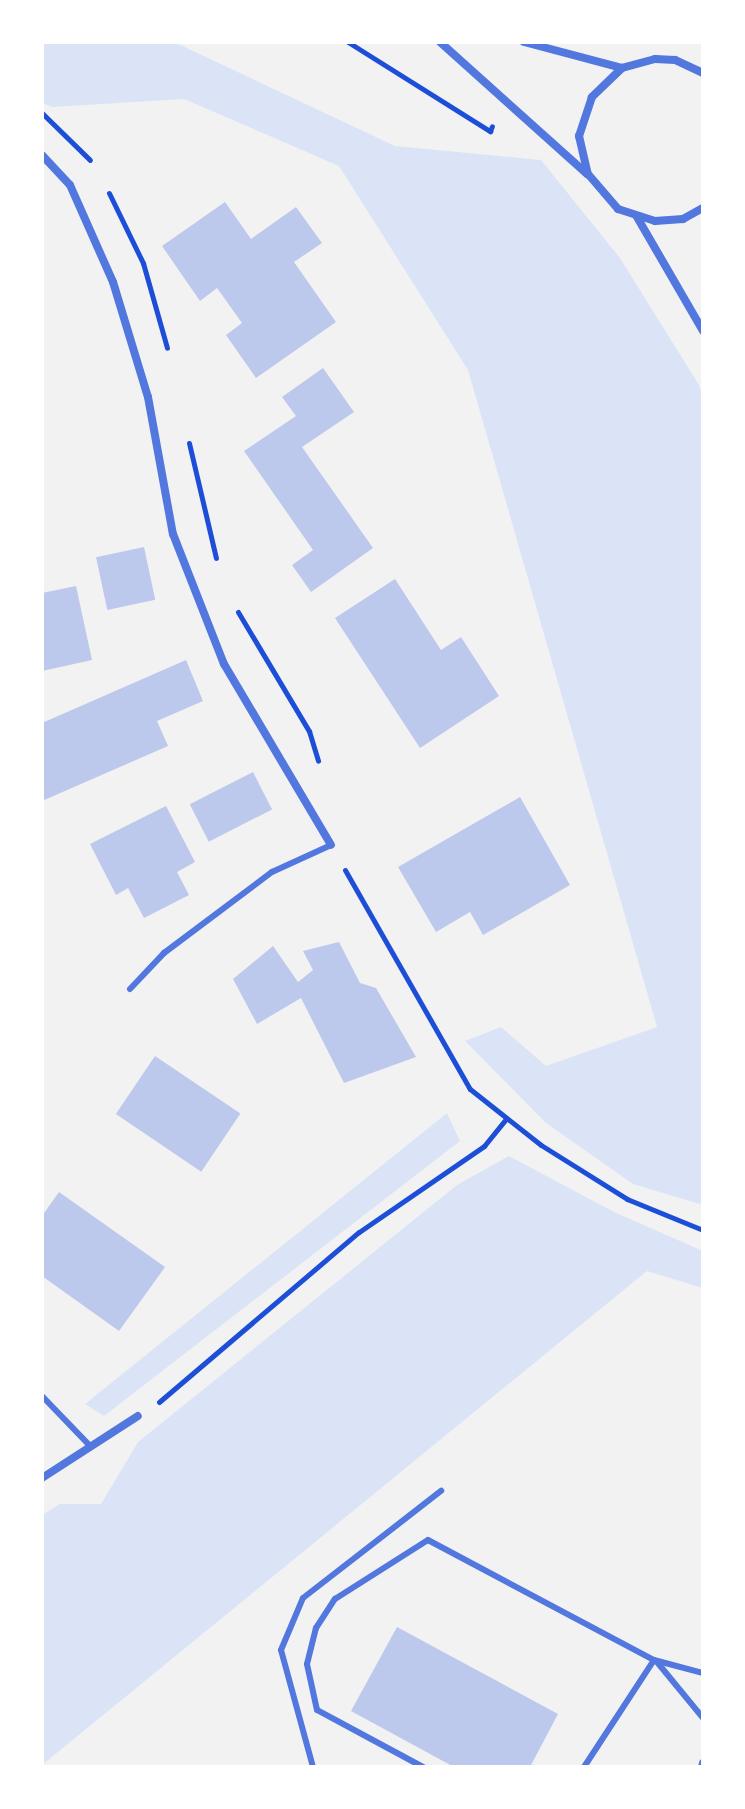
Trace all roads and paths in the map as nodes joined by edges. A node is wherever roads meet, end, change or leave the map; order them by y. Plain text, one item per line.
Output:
1 (348, 42) edge
2 (440, 42) edge
3 (524, 42) edge
4 (622, 68) junction
5 (703, 73) edge
6 (42, 113) edge
7 (490, 131) dead end
8 (42, 155) edge
9 (94, 168) dead end
10 (588, 174) junction
11 (101, 180) dead end
12 (703, 208) edge
13 (637, 217) junction
14 (703, 331) edge
15 (169, 359) dead end
16 (187, 434) dead end
17 (219, 569) dead end
18 (234, 604) dead end
19 (320, 770) dead end
20 (331, 845) junction
21 (130, 989) dead end
22 (505, 1120) junction
23 (703, 1230) edge
24 (42, 1396) edge
25 (138, 1416) joint
26 (91, 1447) junction
27 (42, 1478) edge
28 (441, 1491) dead end
29 (654, 1660) junction
30 (703, 1673) edge
31 (703, 1718) edge
32 (313, 1767) edge
33 (423, 1767) edge
34 (584, 1767) edge

1 - 7 path
2 - 10 street
3 - 4 street
4 - 5 street
4 - 10 street
6 - 9 path
8 - 20 street
10 - 13 street
11 - 15 path
12 - 13 street
13 - 14 street
16 - 17 path
18 - 19 path
20 - 21 lane
20 - 22 path
22 - 23 path
22 - 25 path
24 - 26 lane
25 - 26 street
26 - 27 street
28 - 32 lane
29 - 30 lane
29 - 31 lane
29 - 33 lane
29 - 34 lane

